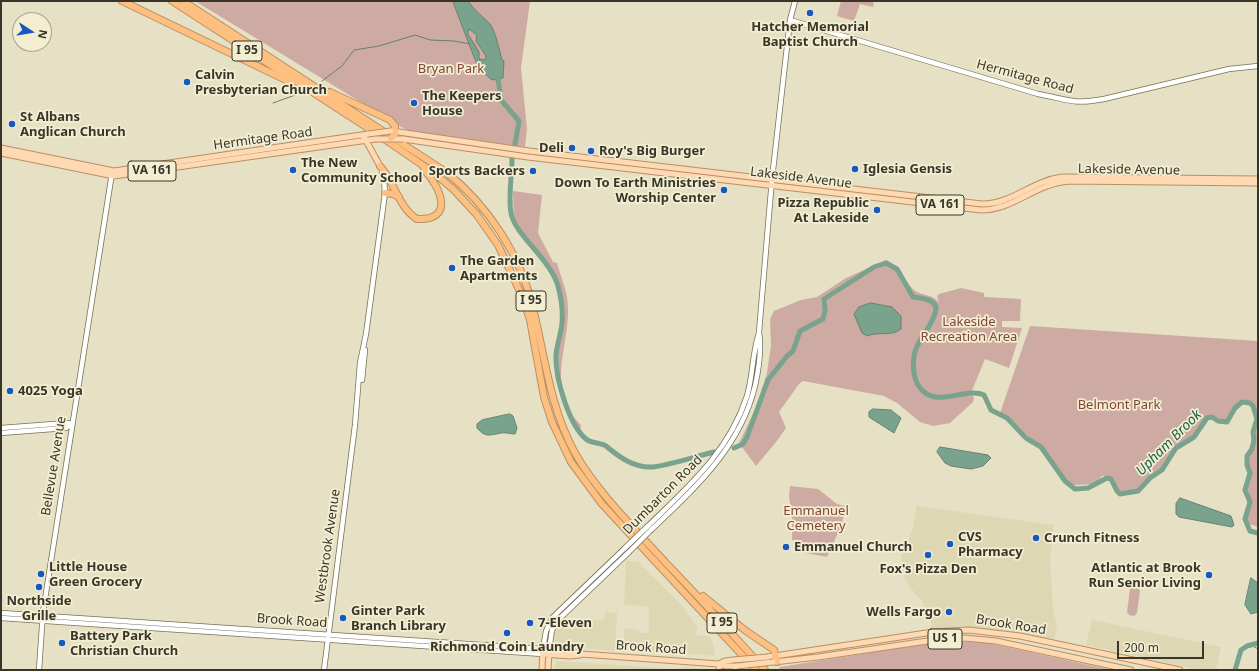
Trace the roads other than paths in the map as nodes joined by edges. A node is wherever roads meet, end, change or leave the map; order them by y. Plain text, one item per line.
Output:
1 (123, 1) edge
2 (172, 1) edge
3 (183, 1) edge
4 (795, 1) edge
5 (790, 20) junction
6 (1258, 66) edge
7 (310, 83) junction
8 (324, 100) junction
9 (366, 134) junction
10 (393, 134) junction
11 (366, 140) junction
12 (1, 148) edge
13 (1, 153) edge
14 (528, 154) junction
15 (408, 156) junction
16 (380, 166) junction
17 (112, 174) junction
18 (1258, 179) edge
19 (772, 182) junction
20 (1258, 183) edge
21 (385, 193) junction
22 (399, 198) junction
23 (72, 424) junction
24 (1, 428) edge
25 (1, 433) edge
26 (679, 576) junction
27 (1, 614) edge
28 (1, 618) edge
29 (42, 618) junction
30 (327, 637) junction
31 (546, 652) junction
32 (775, 661) junction
33 (719, 664) junction
34 (737, 668) edge
35 (754, 669) edge
36 (38, 670) edge
37 (324, 670) edge
38 (542, 670) edge
39 (548, 670) edge
40 (719, 670) edge
41 (765, 670) edge
42 (1131, 670) edge
43 (1180, 670) edge

1 - 8 highway
2 - 8 highway, I 95
3 - 7 highway, I 95
4 - 5 street, Dumbarton Road
5 - 6 street, Hermitage Road
5 - 19 street, Dumbarton Road
7 - 10 highway
7 - 26 highway, I 95
8 - 15 highway, I 95
9 - 10 main road, Hermitage Road / VA 161, bridge
9 - 11 main road, Westbrook Avenue
9 - 17 main road, Hermitage Road / VA 161
10 - 11 main road, Hermitage Road / VA 161, bridge
10 - 14 main road, Hermitage Road / VA 161
10 - 14 main road, Hermitage Road / VA 161, bridge
11 - 16 main road, Westbrook Avenue
11 - 17 main road, Hermitage Road / VA 161
12 - 17 main road, Hermitage Road / VA 161
13 - 17 main road, Hermitage Road / VA 161
14 - 19 main road, Lakeside Avenue / VA 161
15 - 22 highway
15 - 35 highway, I 95
16 - 21 street, Westbrook Avenue
16 - 22 highway
17 - 23 street, Bellevue Avenue
18 - 19 main road, Lakeside Avenue / VA 161
19 - 20 main road, Lakeside Avenue / VA 161
19 - 31 street, Dumbarton Road, bridge
21 - 22 highway
21 - 30 street, Westbrook Avenue
23 - 24 street
23 - 25 street
23 - 29 street, Bellevue Avenue
26 - 32 highway
26 - 41 highway, I 95
27 - 29 street, Brook Road
28 - 29 street, Brook Road
29 - 30 street, Brook Road
29 - 36 street, Bellevue Avenue
30 - 31 street, Brook Road
30 - 37 street, Westbrook Avenue
31 - 33 main road, Brook Road / US 1
31 - 38 main road
31 - 39 main road
32 - 33 main road, Brook Road / US 1, bridge
32 - 34 main road, Brook Road / US 1, bridge
32 - 42 main road, Brook Road / US 1
32 - 43 main road, Brook Road / US 1
33 - 34 main road, Brook Road / US 1
33 - 40 main road

